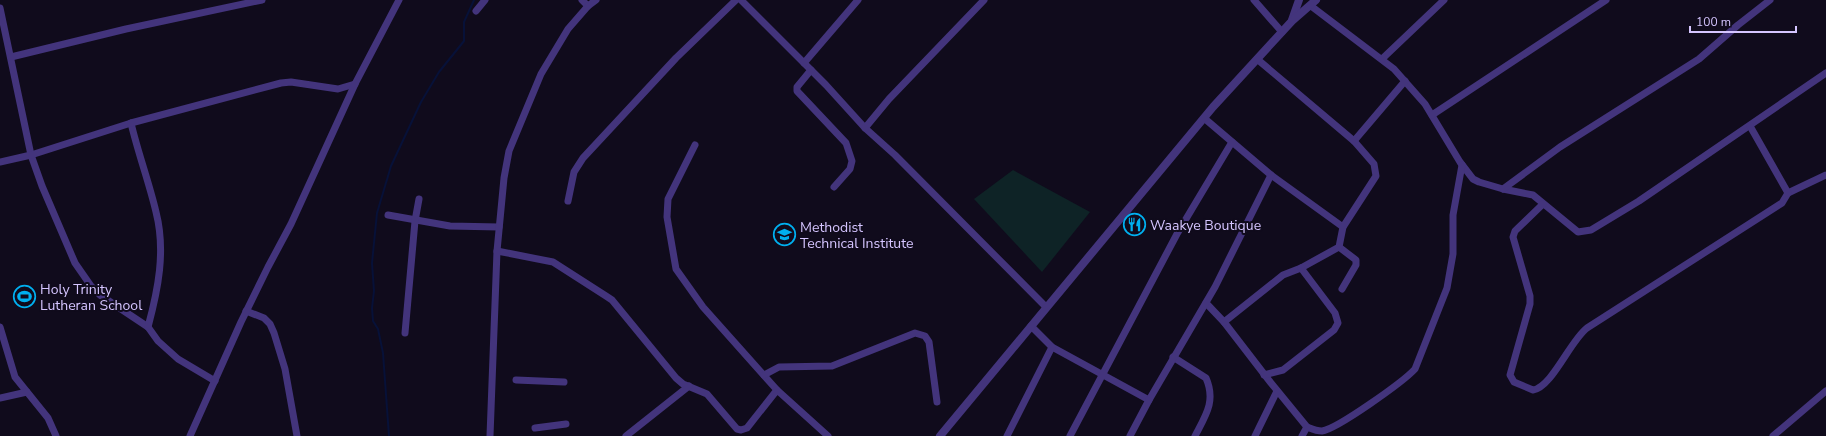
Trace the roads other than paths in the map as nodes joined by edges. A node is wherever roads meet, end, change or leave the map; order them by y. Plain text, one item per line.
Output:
1 (262, 0) edge
2 (399, 0) edge
3 (485, 0) edge
4 (582, 0) edge
5 (596, 0) edge
6 (736, 0) edge
7 (741, 0) edge
8 (858, 0) edge
9 (984, 0) edge
10 (1254, 0) edge
11 (1299, 0) edge
12 (1444, 0) edge
13 (1606, 0) edge
14 (1770, 0) edge
15 (1313, 3) edge
16 (588, 6) junction
17 (0, 8) edge
18 (476, 11) dead end
19 (1292, 21) junction
20 (1282, 32) junction
21 (11, 57) junction
22 (1256, 59) junction
23 (1382, 59) junction
24 (804, 63) junction
25 (811, 70) junction
26 (1826, 73) edge
27 (1405, 81) junction
28 (356, 84) junction
29 (1432, 115) junction
30 (1204, 118) junction
31 (131, 124) junction
32 (1750, 126) junction
33 (865, 128) junction
34 (1232, 142) junction
35 (1354, 142) junction
36 (695, 145) dead end
37 (31, 155) junction
38 (0, 162) edge
39 (1462, 165) junction
40 (1271, 175) junction
41 (1826, 175) edge
42 (834, 188) dead end
43 (1503, 189) junction
44 (1788, 193) junction
45 (419, 199) dead end
46 (568, 201) dead end
47 (1543, 204) junction
48 (388, 215) dead end
49 (415, 221) junction
50 (499, 227) junction
51 (1343, 227) junction
52 (1339, 247) junction
53 (497, 251) junction
54 (1301, 268) junction
55 (1342, 289) dead end
56 (1206, 303) junction
57 (1046, 307) junction
58 (246, 311) junction
59 (1224, 322) junction
60 (1031, 326) junction
61 (0, 327) edge
62 (148, 328) junction
63 (405, 334) dead end
64 (1052, 347) junction
65 (1173, 357) junction
66 (764, 375) junction
67 (1102, 375) junction
68 (1264, 375) junction
69 (516, 380) dead end
70 (215, 381) junction
71 (564, 382) dead end
72 (689, 386) junction
73 (777, 390) junction
74 (1278, 391) junction
75 (1826, 391) edge
76 (27, 392) junction
77 (0, 398) edge
78 (1149, 400) junction
79 (937, 402) dead end
80 (566, 424) dead end
81 (1307, 427) junction
82 (536, 428) dead end
83 (56, 436) edge
84 (190, 436) edge
85 (297, 436) edge
86 (490, 436) edge
87 (626, 436) edge
88 (828, 436) edge
89 (940, 436) edge
90 (1007, 436) edge
91 (1070, 436) edge
92 (1130, 436) edge
93 (1195, 436) edge
94 (1255, 436) edge
95 (1302, 436) edge
96 (1773, 436) edge

1 - 21 street
2 - 28 street
3 - 18 street
4 - 16 street
5 - 16 street
6 - 46 street
7 - 24 street
8 - 24 street
9 - 33 street
10 - 20 street
11 - 19 street
12 - 23 street
13 - 29 street
14 - 43 street
15 - 19 street
15 - 23 street
16 - 50 street
17 - 21 street
19 - 20 street
20 - 22 street
21 - 37 street
22 - 30 street
22 - 35 street
23 - 27 street
24 - 25 street
25 - 33 street
25 - 42 street
26 - 32 street
27 - 29 street
27 - 35 street
28 - 31 street
28 - 58 street
29 - 39 street
30 - 34 street
30 - 57 street
31 - 37 street
31 - 62 street
32 - 44 street
32 - 47 street
33 - 57 street
34 - 40 street
34 - 67 street
35 - 51 street
36 - 66 street
37 - 38 street
37 - 62 street
39 - 43 street
39 - 81 street
40 - 51 street
40 - 56 street
41 - 44 street
43 - 47 street
44 - 47 street
45 - 49 street
48 - 49 street
49 - 50 street
49 - 63 street
50 - 53 street
51 - 52 street
52 - 54 street
52 - 55 street
53 - 72 street
53 - 86 street
54 - 59 street
54 - 68 street
56 - 59 street
56 - 65 street
57 - 60 street
58 - 70 street
58 - 85 street
59 - 68 street
60 - 64 street
60 - 89 street
61 - 76 street
62 - 70 street
64 - 67 street
64 - 90 street
65 - 78 street
65 - 93 street
66 - 73 street
66 - 79 street
67 - 78 street
67 - 91 street
68 - 74 street
69 - 71 street
70 - 84 street
72 - 73 street
72 - 87 street
73 - 88 street
74 - 81 street
74 - 94 street
75 - 96 street
76 - 77 street
76 - 83 street
78 - 92 street
80 - 82 street
81 - 95 street

